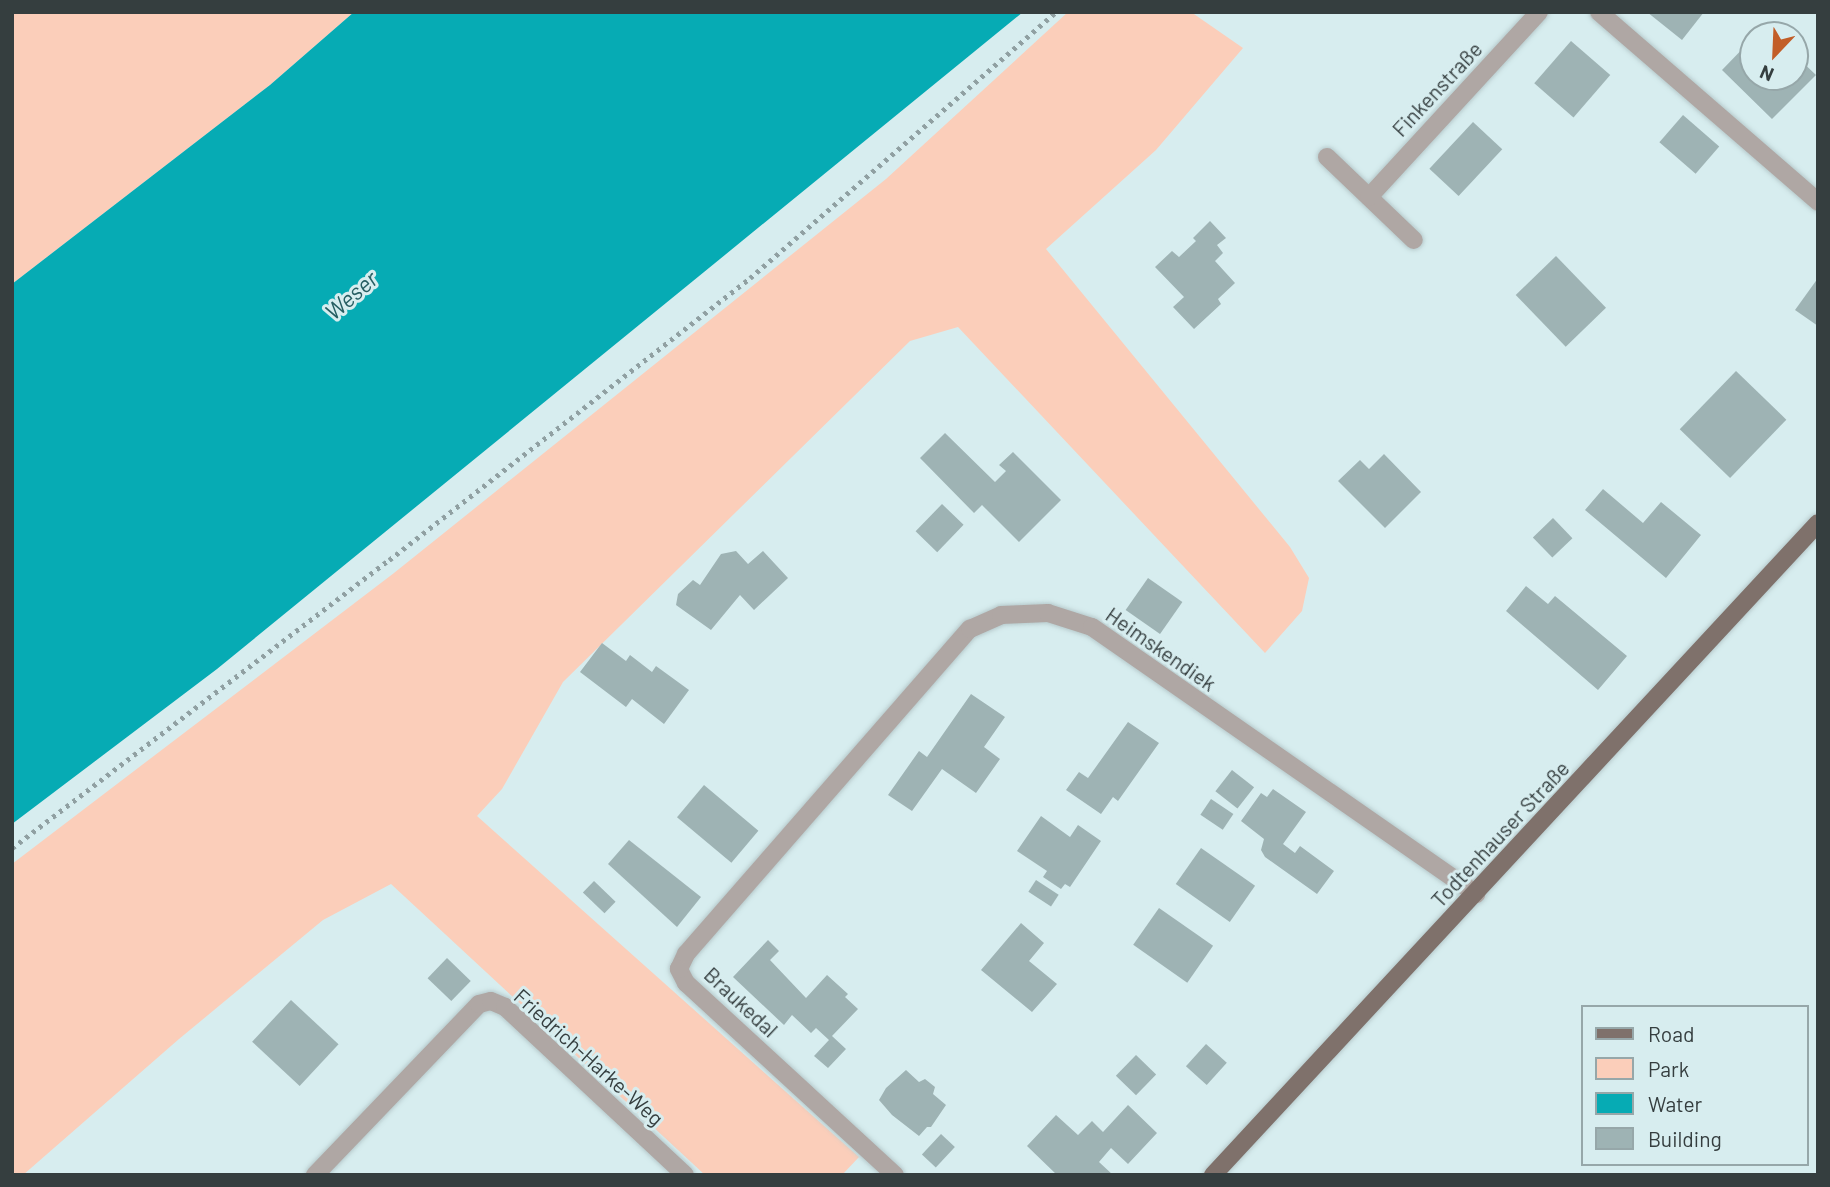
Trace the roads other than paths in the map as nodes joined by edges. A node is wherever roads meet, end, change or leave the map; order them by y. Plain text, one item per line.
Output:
1 (1539, 12) edge
2 (1599, 12) edge
3 (1327, 157) dead end
4 (1369, 197) junction
5 (1818, 202) edge
6 (1414, 240) dead end
7 (1818, 523) edge
8 (836, 782) joint
9 (1476, 894) junction
10 (315, 1175) edge
11 (685, 1175) edge
12 (895, 1175) edge
13 (1213, 1175) edge

1 - 4 street, Finkenstraße
2 - 5 street
3 - 4 street
4 - 6 street
7 - 9 main road, Todtenhauser Straße
8 - 9 street, Heimskendiek
8 - 12 street, Braukedal
9 - 13 main road, Todtenhauser Straße
10 - 11 street, Friedrich-Harke-Weg

